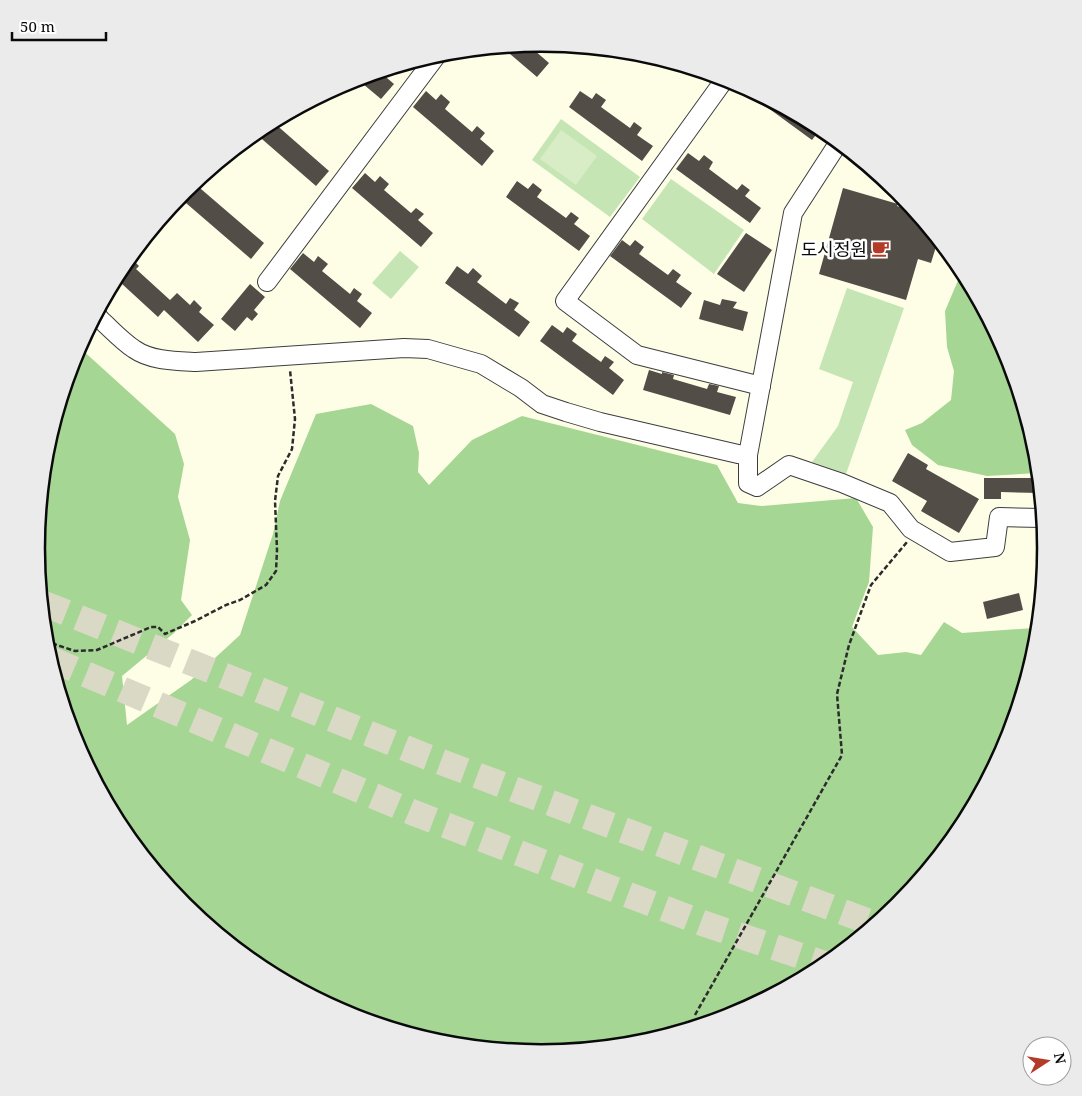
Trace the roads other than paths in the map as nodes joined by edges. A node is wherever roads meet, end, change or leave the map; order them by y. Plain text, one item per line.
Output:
1 (428, 66) edge
2 (720, 86) edge
3 (835, 148) edge
4 (267, 282) dead end
5 (101, 320) edge
6 (761, 386) junction
7 (748, 455) junction
8 (1036, 518) edge

1 - 4 street
2 - 6 street
3 - 6 street
5 - 7 street
6 - 7 street
7 - 8 street

